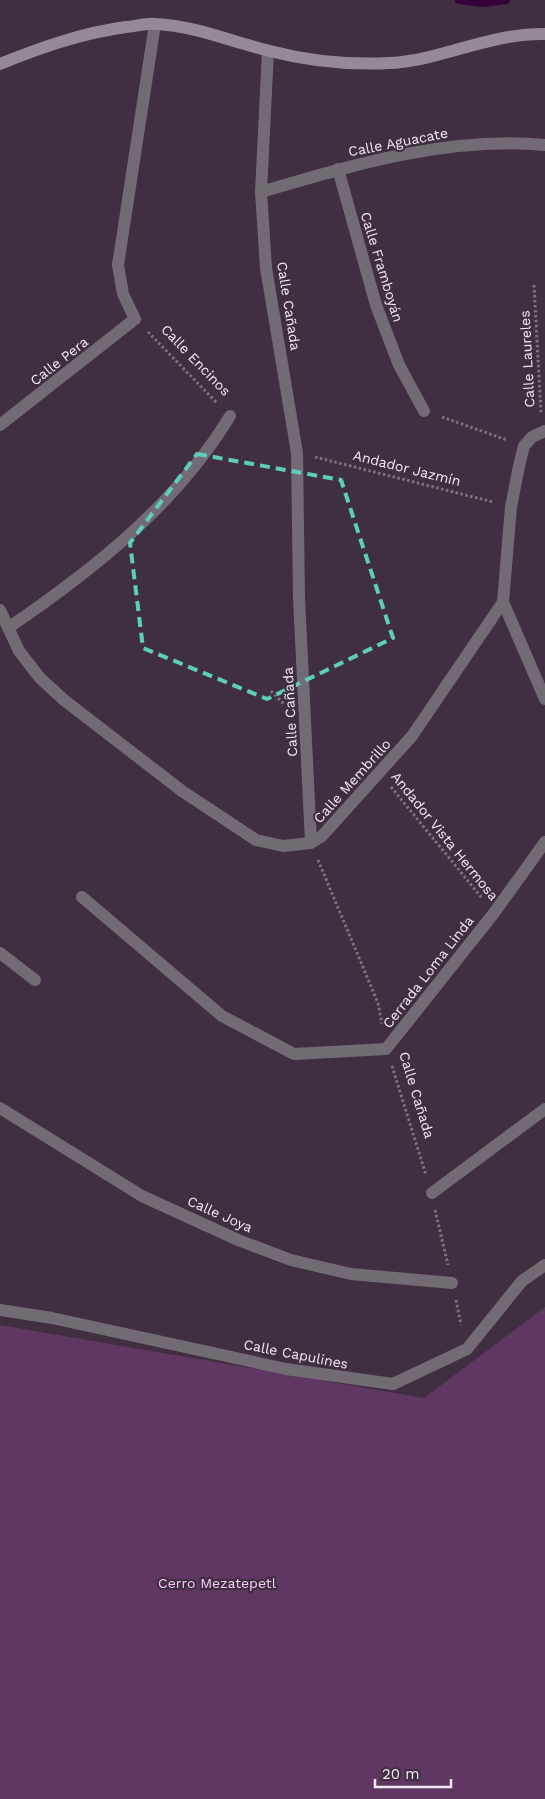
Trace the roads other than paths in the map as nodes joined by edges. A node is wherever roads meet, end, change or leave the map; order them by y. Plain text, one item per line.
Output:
1 (155, 24) junction
2 (545, 34) edge
3 (268, 51) junction
4 (0, 64) edge
5 (545, 145) edge
6 (338, 169) junction
7 (261, 192) junction
8 (424, 411) road end
9 (230, 416) road end
10 (0, 425) edge
11 (544, 431) edge
12 (503, 602) junction
13 (0, 610) edge
14 (8, 628) junction
15 (545, 699) edge
16 (545, 842) edge
17 (311, 843) junction
18 (82, 898) dead end
19 (0, 953) edge
20 (35, 980) dead end
21 (0, 1108) edge
22 (545, 1109) edge
23 (432, 1193) road end
24 (545, 1258) edge
25 (545, 1265) edge
26 (522, 1281) junction
27 (452, 1283) road end
28 (0, 1310) edge

1 - 3 street
1 - 4 street
1 - 10 street, Calle Pera
2 - 3 street
3 - 7 street, Calle Cañada
5 - 6 street, Calle Aguacate
6 - 7 street, Calle Aguacate
6 - 8 street, Calle Framboyán
7 - 17 street, Calle Cañada
9 - 14 street, Calle Encinos
11 - 12 street, Calle Membrillo
12 - 15 street
12 - 17 street, Calle Membrillo
13 - 14 street, Calle Membrillo
14 - 17 street, Calle Membrillo
16 - 18 street, Cerrada Loma Linda
19 - 20 street
21 - 27 street, Calle Joya
22 - 23 street
24 - 26 street
25 - 26 street, Calle Capulines
26 - 28 street, Calle Capulines

